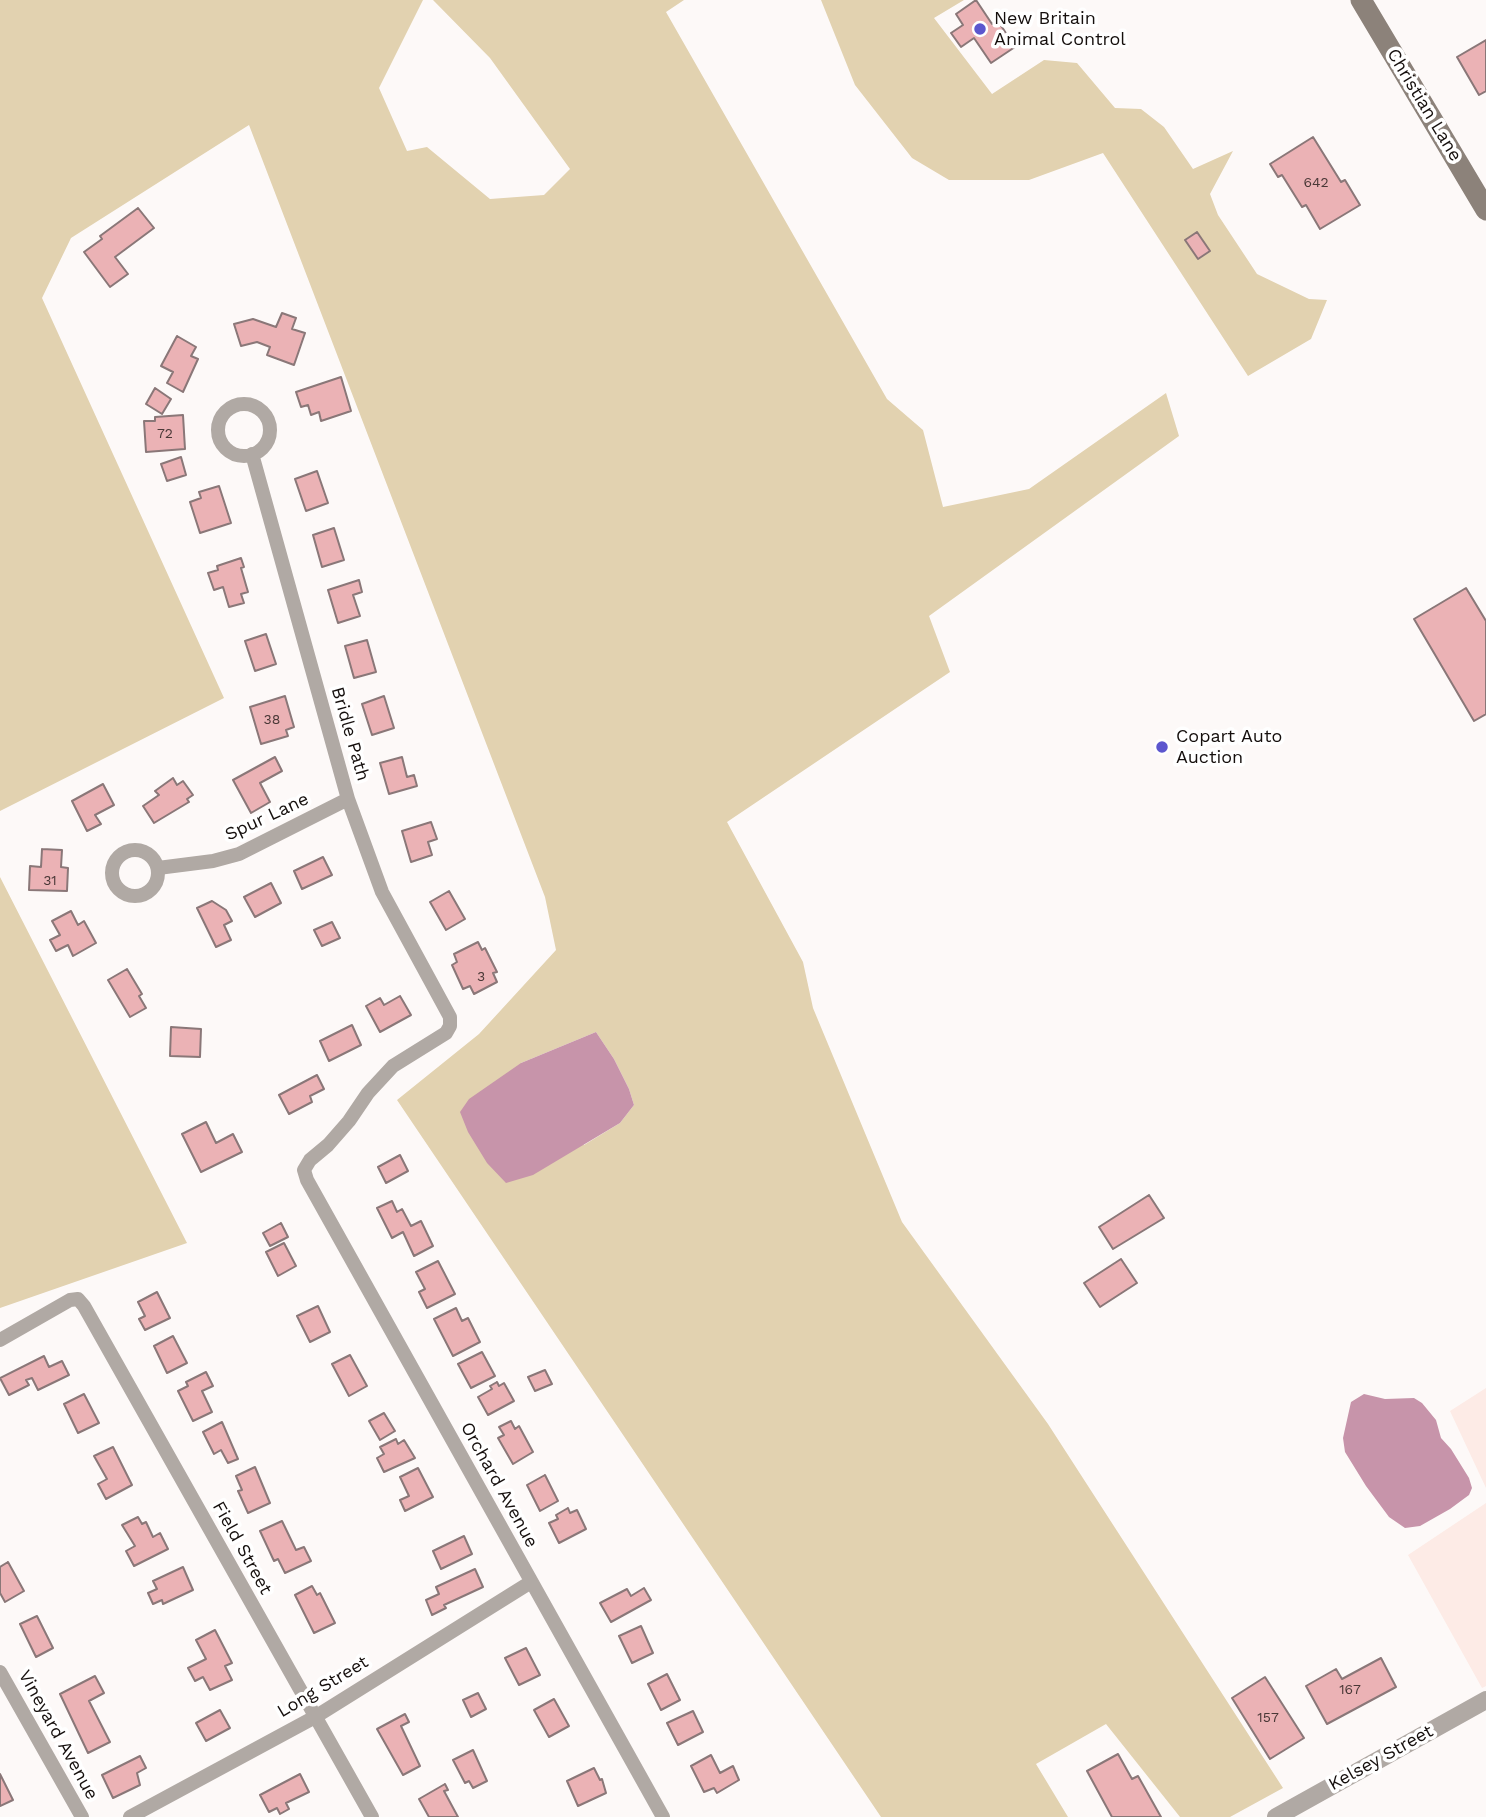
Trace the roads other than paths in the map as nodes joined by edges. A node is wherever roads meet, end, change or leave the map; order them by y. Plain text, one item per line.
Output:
1 (1361, 0) edge
2 (1486, 210) edge
3 (251, 454) dead end
4 (348, 799) junction
5 (158, 867) dead end
6 (304, 1170) joint
7 (0, 1340) edge
8 (531, 1582) junction
9 (0, 1672) edge
10 (1486, 1700) edge
11 (315, 1717) junction
12 (82, 1817) edge
13 (130, 1817) edge
14 (372, 1817) edge
15 (663, 1817) edge
16 (1276, 1817) edge

1 - 2 main road, Christian Lane
3 - 4 street, Bridle Path
4 - 5 street, Spur Lane
4 - 6 street, Bridle Path
6 - 8 street, Orchard Avenue
7 - 11 street, Field Street
8 - 11 street, Long Street
8 - 15 street, Orchard Avenue
9 - 12 street, Vineyard Avenue
10 - 16 street, Kelsey Street
11 - 13 street, Long Street
11 - 14 street, Field Street

